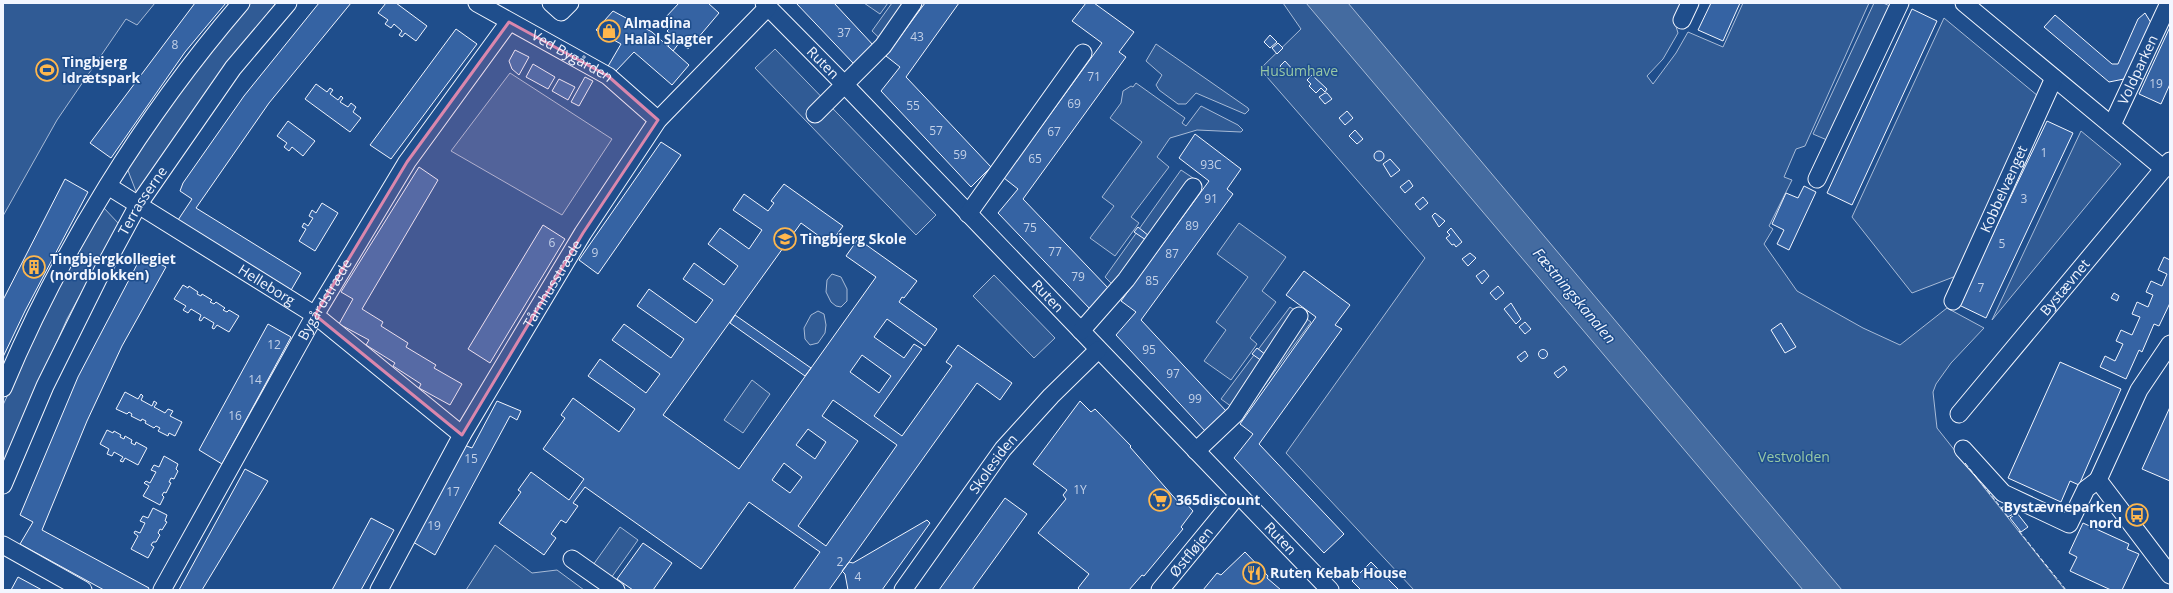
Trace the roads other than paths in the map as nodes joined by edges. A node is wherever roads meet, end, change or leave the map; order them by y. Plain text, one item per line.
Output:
1 (241, 3) edge
2 (288, 3) edge
3 (477, 3) edge
4 (551, 3) edge
5 (570, 3) edge
6 (914, 3) edge
7 (1690, 3) edge
8 (1900, 3) edge
9 (1964, 3) edge
10 (766, 5) edge
11 (2162, 7) edge
12 (1682, 20) dead end
13 (509, 22) junction
14 (1083, 53) dead end
15 (2054, 78) junction
16 (845, 85) junction
17 (814, 114) dead end
18 (658, 120) junction
19 (2112, 125) junction
20 (2167, 165) edge
21 (1817, 179) dead end
22 (108, 186) junction
23 (1193, 186) dead end
24 (138, 205) junction
25 (968, 214) junction
26 (1952, 301) dead end
27 (315, 315) junction
28 (1299, 316) dead end
29 (1081, 331) junction
30 (2170, 344) edge
31 (1098, 350) junction
32 (3, 388) edge
33 (1959, 414) dead end
34 (462, 435) junction
35 (1963, 449) dead end
36 (1196, 451) junction
37 (2098, 480) junction
38 (3, 485) edge
39 (1238, 495) junction
40 (3, 545) edge
41 (572, 559) dead end
42 (2168, 564) edge
43 (83, 590) edge
44 (162, 590) edge
45 (380, 590) edge
46 (616, 590) edge
47 (903, 590) edge
48 (1160, 590) edge
49 (1330, 590) edge

1 - 22 street
2 - 24 street, Terrasserne
3 - 13 street, Ved Bygården
4 - 5 street
6 - 16 street
7 - 12 street
8 - 21 street
9 - 15 street
10 - 16 street, Ruten
10 - 18 street, Tårnhusstræde
11 - 19 street, Voldparken
13 - 18 street, Ved Bygården
13 - 27 street, Bygårdstræde
14 - 25 street
15 - 19 street
15 - 26 street, Kobbelvænget
16 - 17 street
16 - 25 street, Ruten
18 - 34 street, Tårnhusstræde
19 - 20 street
20 - 33 street, Bystævnet
22 - 24 street, Helleborg
22 - 32 street
23 - 29 street
24 - 27 street, Helleborg
24 - 38 street, Terrasserne
25 - 29 street, Ruten
27 - 34 street, Helleborg
27 - 44 street, Bygårdstræde
28 - 36 street
29 - 31 street, Ruten
30 - 37 street
31 - 36 street, Ruten
31 - 47 street, Skolesiden
34 - 45 street, Tårnhusstræde
35 - 37 street
36 - 39 street, Ruten
37 - 42 street
39 - 48 street, Østfløjen
39 - 49 street, Ruten
40 - 43 street
41 - 46 street

